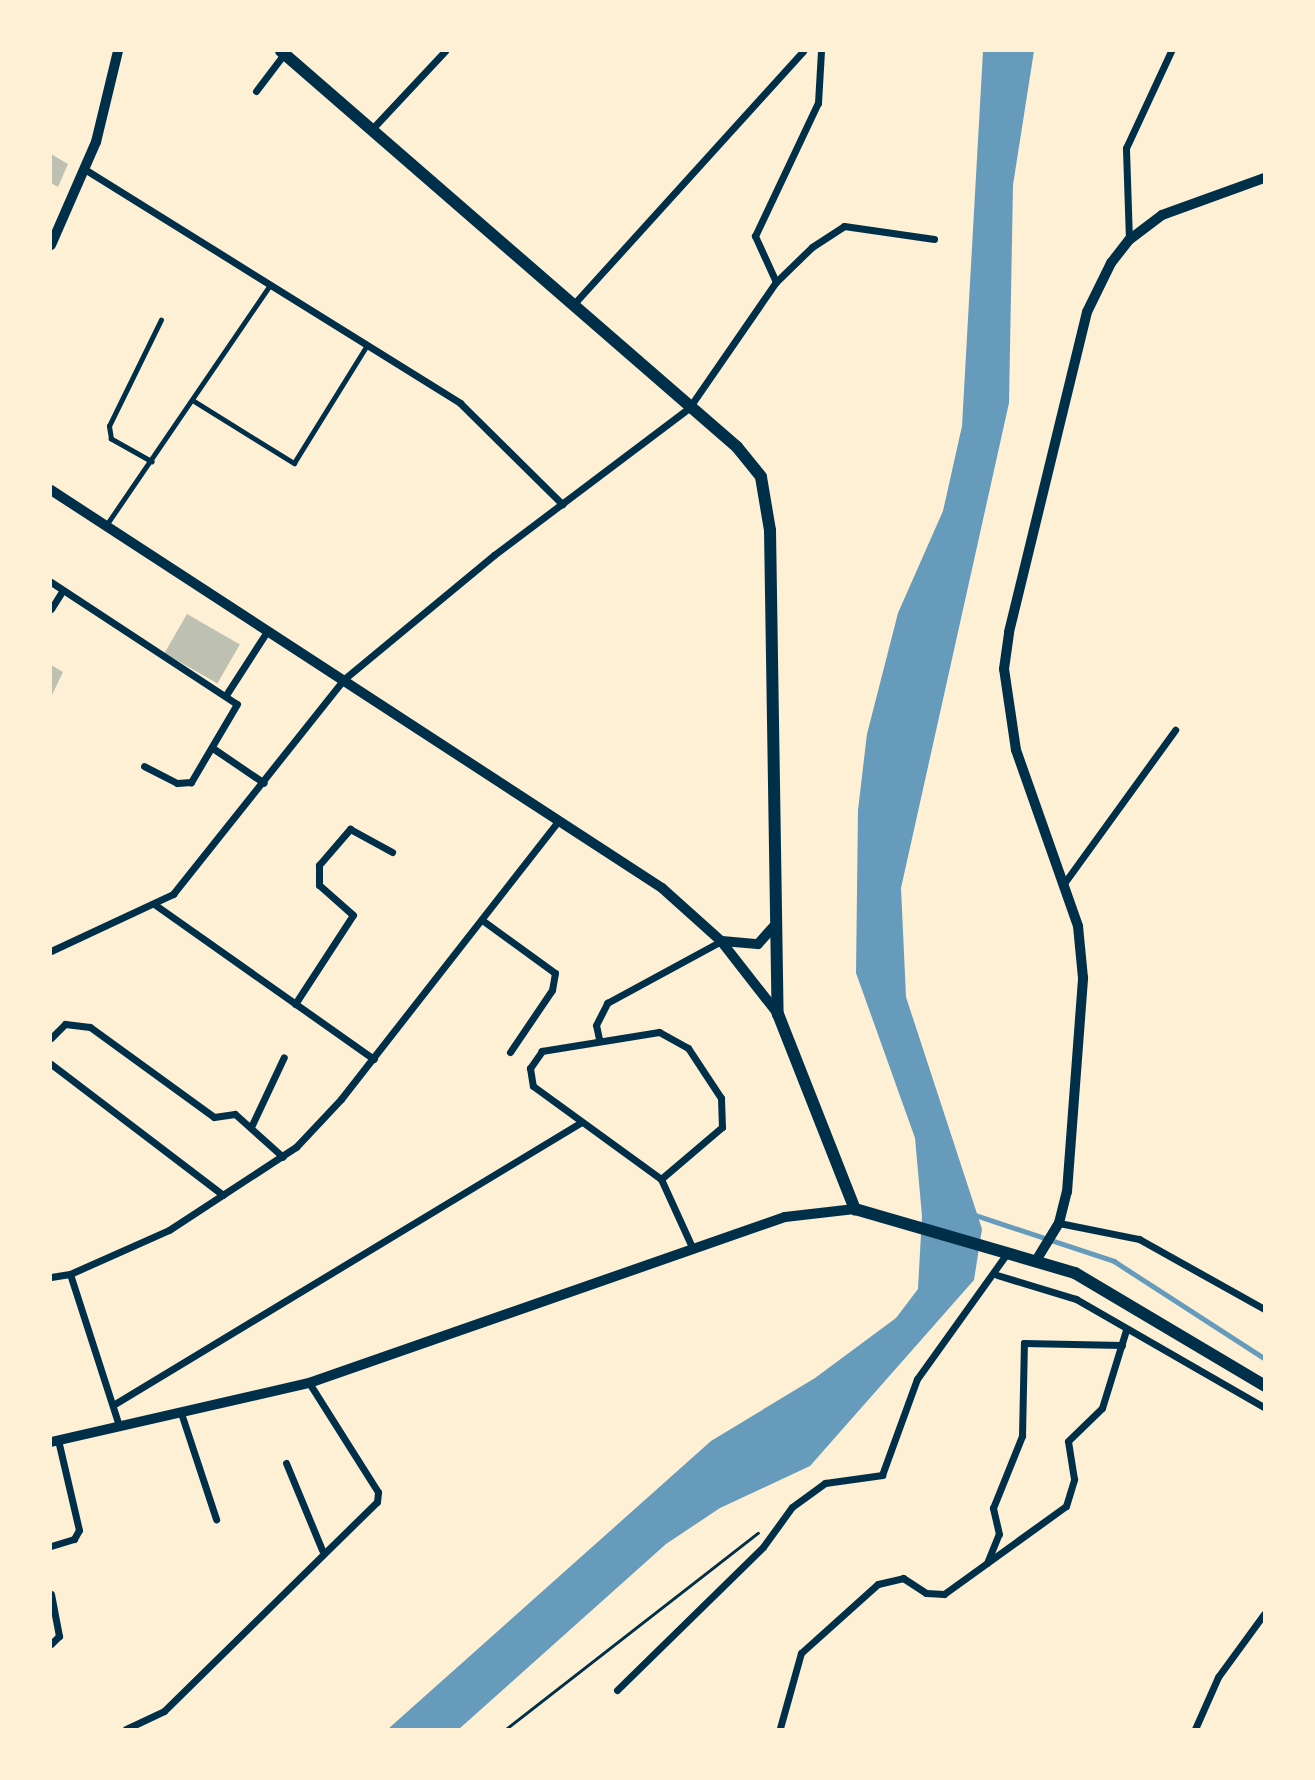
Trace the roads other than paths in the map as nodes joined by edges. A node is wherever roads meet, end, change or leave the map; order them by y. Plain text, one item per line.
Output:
1 (118, 51) edge
2 (445, 51) edge
3 (803, 51) edge
4 (821, 51) edge
5 (1171, 51) edge
6 (283, 52) edge
7 (256, 91) dead end
8 (372, 129) junction
9 (86, 170) junction
10 (1264, 178) edge
11 (934, 239) dead end
12 (1129, 240) junction
13 (51, 245) edge
14 (776, 282) junction
15 (270, 285) junction
16 (572, 306) junction
17 (161, 320) dead end
18 (366, 347) junction
19 (194, 401) junction
20 (689, 408) junction
21 (152, 462) junction
22 (51, 490) edge
23 (562, 504) junction
24 (106, 526) junction
25 (51, 582) edge
26 (62, 590) junction
27 (51, 610) edge
28 (266, 633) junction
29 (343, 680) junction
30 (226, 695) junction
31 (1175, 730) dead end
32 (214, 749) junction
33 (145, 766) dead end
34 (264, 783) junction
35 (559, 820) junction
36 (391, 852) dead end
37 (1065, 882) junction
38 (154, 904) junction
39 (482, 920) junction
40 (775, 925) junction
41 (721, 941) junction
42 (51, 951) edge
43 (295, 1004) junction
44 (778, 1014) junction
45 (51, 1038) edge
46 (600, 1039) junction
47 (510, 1052) dead end
48 (284, 1057) dead end
49 (374, 1059) junction
50 (51, 1064) edge
51 (580, 1123) junction
52 (251, 1126) junction
53 (283, 1157) junction
54 (661, 1179) junction
55 (223, 1195) junction
56 (855, 1209) junction
57 (1057, 1226) junction
58 (692, 1247) junction
59 (1009, 1251) junction
60 (1039, 1254) junction
61 (71, 1274) junction
62 (997, 1275) junction
63 (51, 1277) edge
64 (1264, 1309) edge
65 (1126, 1330) junction
66 (1122, 1345) junction
67 (309, 1383) junction
68 (1264, 1385) edge
69 (113, 1405) junction
70 (1264, 1407) edge
71 (181, 1413) junction
72 (119, 1426) junction
73 (55, 1441) edge
74 (286, 1463) dead end
75 (216, 1519) dead end
76 (51, 1546) edge
77 (322, 1550) junction
78 (987, 1563) junction
79 (51, 1594) edge
80 (1264, 1614) edge
81 (51, 1644) edge
82 (617, 1689) dead end
83 (780, 1728) edge
84 (126, 1729) edge
85 (1195, 1729) edge

1 - 9 street
2 - 8 street
3 - 16 street
4 - 14 street
5 - 12 street
6 - 7 street
6 - 8 main road
8 - 16 main road
9 - 13 street
9 - 15 street
10 - 12 street
11 - 14 street
12 - 37 street
14 - 20 street
15 - 18 street
15 - 19 lane
16 - 20 main road
17 - 21 lane
18 - 19 lane
18 - 23 street
19 - 21 lane
20 - 23 street
20 - 40 main road
21 - 24 lane
22 - 24 street
23 - 29 street
24 - 28 street
25 - 26 street
26 - 27 street
26 - 30 street
28 - 29 street
28 - 30 street
29 - 34 street
29 - 35 street
30 - 32 street
31 - 37 street
32 - 33 street
32 - 34 street
34 - 38 street
35 - 39 street
35 - 41 street
36 - 43 street
37 - 57 street
38 - 42 street
38 - 43 street
39 - 47 street
39 - 49 street
40 - 41 street
40 - 44 main road
41 - 44 street
41 - 46 street
43 - 49 street
44 - 56 main road
45 - 52 street
46 - 51 street
46 - 54 street
48 - 52 street
49 - 53 street
50 - 55 street
51 - 54 street
51 - 69 street
52 - 53 street
53 - 55 street
54 - 58 street
55 - 61 street
56 - 58 street
56 - 59 main road
57 - 60 street
57 - 64 street
58 - 67 street
59 - 60 main road
59 - 62 street
60 - 68 main road
61 - 63 street
61 - 69 street
62 - 65 street
62 - 82 street
65 - 66 street
65 - 70 street
66 - 78 street
66 - 78 street
67 - 71 street
67 - 77 street
69 - 72 street
71 - 72 street
71 - 75 street
72 - 73 street
73 - 76 street
74 - 77 street
77 - 84 street
78 - 83 street
79 - 81 street
80 - 85 street

